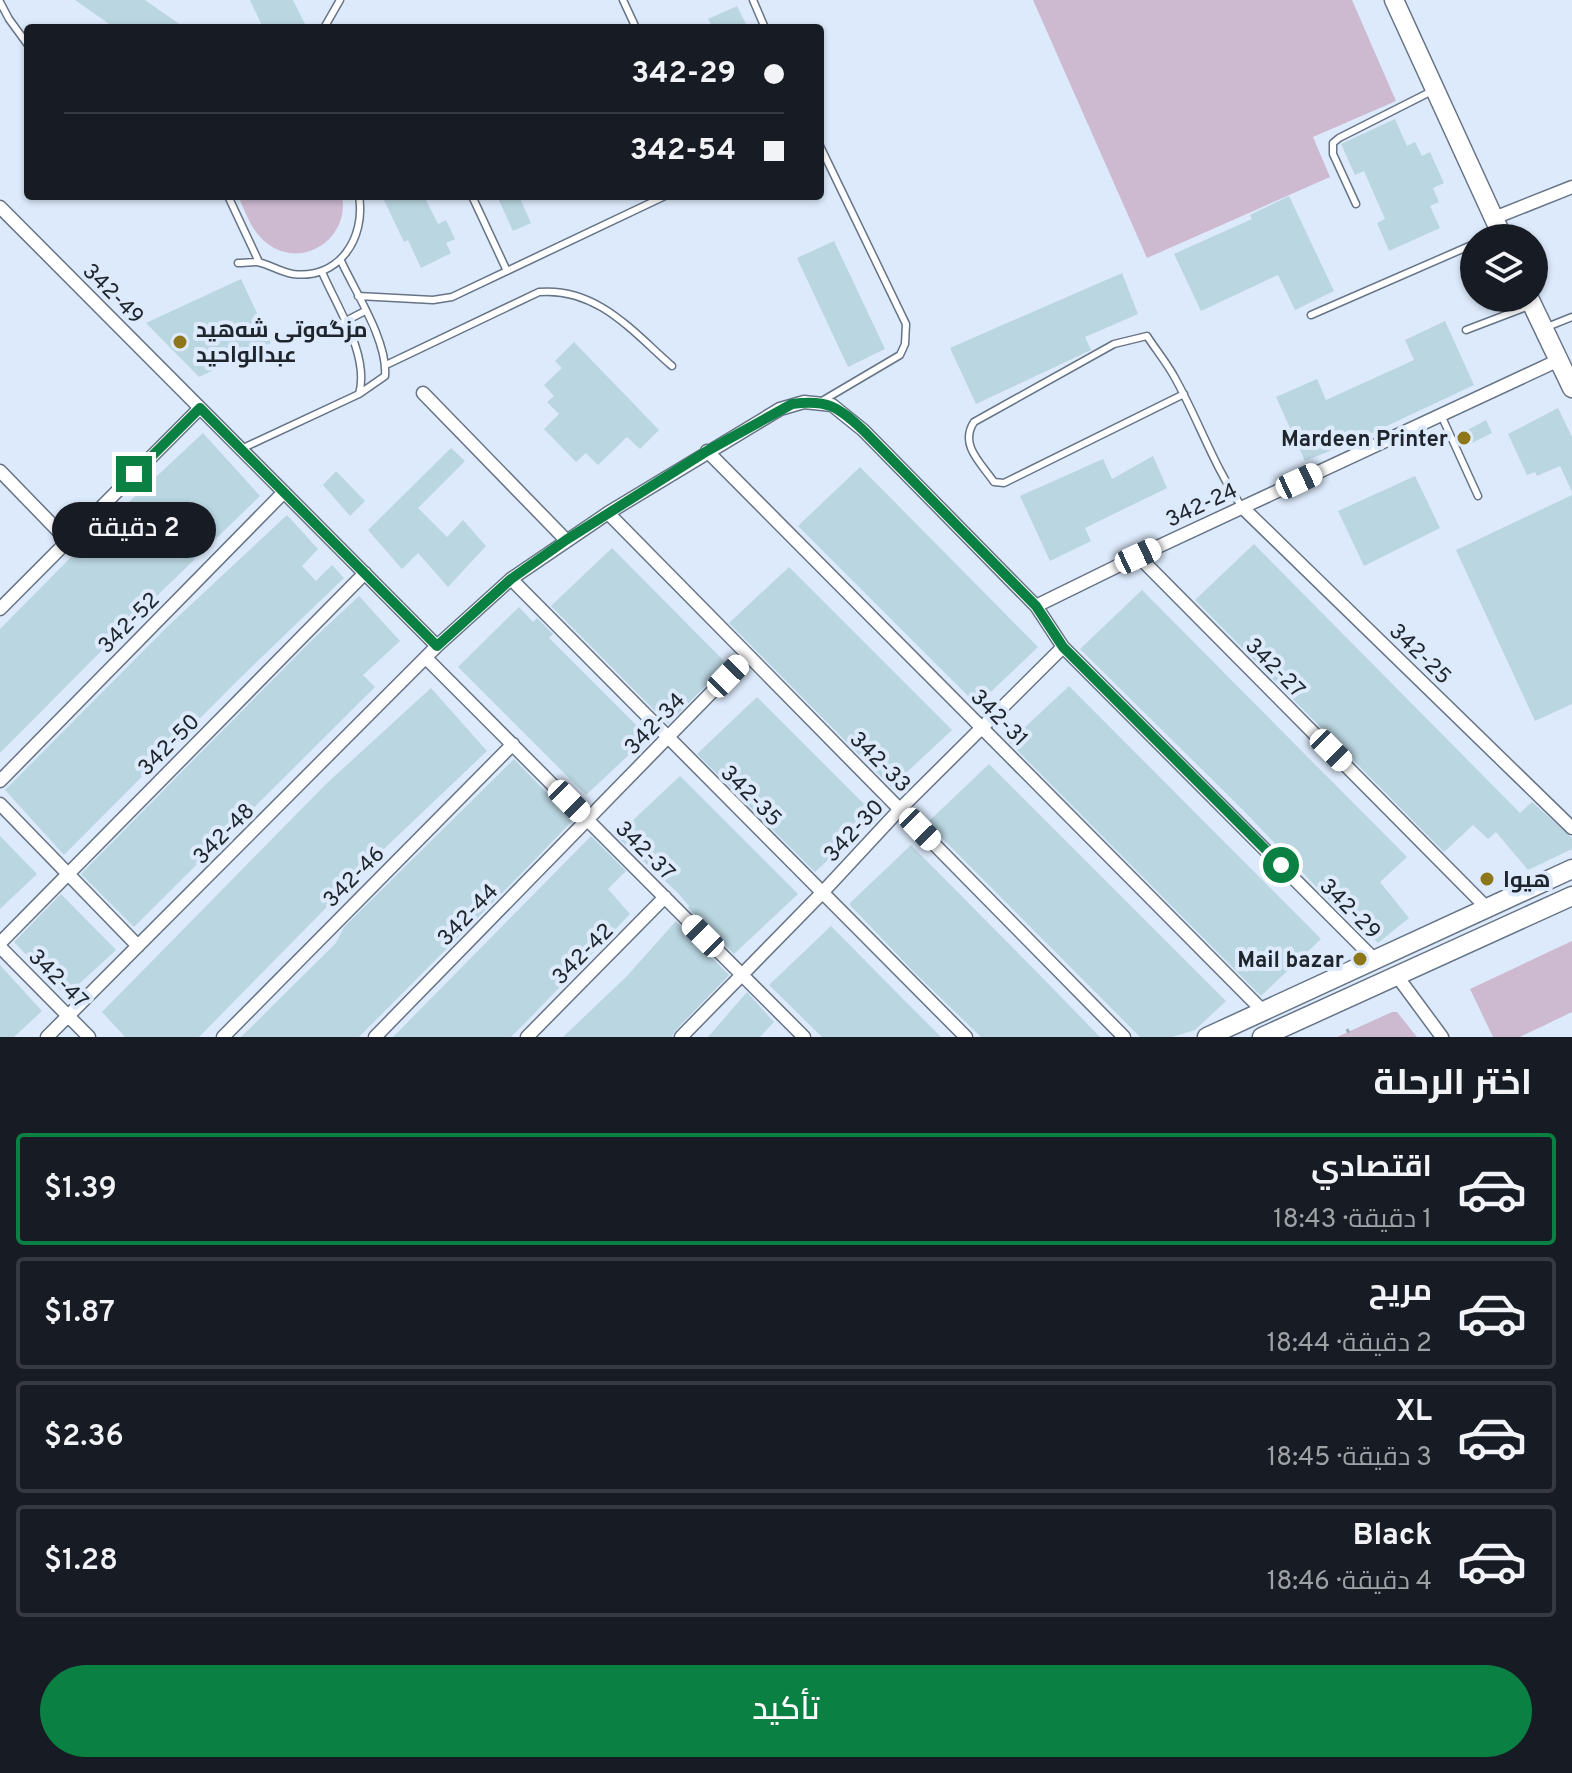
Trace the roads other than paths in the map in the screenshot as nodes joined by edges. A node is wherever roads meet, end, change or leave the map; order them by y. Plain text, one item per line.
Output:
1 (340, 0) edge
2 (623, 0) edge
3 (753, 0) edge
4 (1394, 0) edge
5 (0, 2) edge
6 (9, 19) junction
7 (0, 24) edge
8 (326, 24) edge
9 (634, 24) edge
10 (763, 24) edge
11 (24, 40) edge
12 (1435, 89) junction
13 (824, 154) edge
14 (1572, 187) edge
15 (230, 200) edge
16 (359, 200) edge
17 (474, 200) edge
18 (657, 200) edge
19 (1356, 204) dead end
20 (0, 207) edge
21 (1494, 224) edge
22 (1510, 224) edge
23 (1460, 250) edge
24 (341, 261) junction
25 (259, 262) junction
26 (238, 263) dead end
27 (507, 271) junction
28 (322, 272) junction
29 (358, 296) junction
30 (365, 311) junction
31 (1506, 312) edge
32 (1536, 312) edge
33 (1311, 315) dead end
34 (1572, 317) edge
35 (344, 322) junction
36 (1544, 328) junction
37 (1466, 330) dead end
38 (1559, 360) junction
39 (386, 365) junction
40 (672, 366) dead end
41 (1572, 388) edge
42 (423, 393) dead end
43 (359, 394) junction
44 (1184, 394) junction
45 (819, 403) junction
46 (200, 408) junction
47 (1441, 415) junction
48 (241, 449) junction
49 (707, 451) junction
50 (0, 471) edge
51 (284, 492) junction
52 (1478, 496) dead end
53 (1242, 507) junction
54 (608, 513) junction
55 (566, 540) junction
56 (68, 541) junction
57 (1138, 556) junction
58 (365, 573) junction
59 (511, 579) junction
60 (1036, 606) junction
61 (0, 609) edge
62 (437, 646) junction
63 (1063, 647) junction
64 (748, 655) junction
65 (426, 658) junction
66 (983, 729) junction
67 (667, 739) junction
68 (513, 744) junction
69 (0, 781) edge
70 (0, 804) edge
71 (900, 809) junction
72 (588, 820) junction
73 (1572, 828) edge
74 (1572, 869) edge
75 (68, 874) junction
76 (822, 893) junction
77 (1572, 896) edge
78 (665, 897) junction
79 (1487, 908) junction
80 (0, 945) edge
81 (138, 946) junction
82 (1375, 960) junction
83 (742, 974) junction
84 (1397, 976) junction
85 (1263, 1011) junction
86 (68, 1015) junction
87 (47, 1037) edge
88 (89, 1037) edge
89 (223, 1037) edge
90 (375, 1037) edge
91 (527, 1037) edge
92 (681, 1037) edge
93 (804, 1037) edge
94 (966, 1037) edge
95 (1124, 1037) edge
96 (1207, 1037) edge
97 (1262, 1037) edge
98 (1442, 1037) edge

1 - 8 lane
2 - 9 lane
3 - 10 lane
4 - 12 main road
5 - 6 lane
6 - 7 lane
6 - 11 lane
12 - 19 lane
12 - 21 main road
13 - 45 lane
14 - 22 street
15 - 25 lane
16 - 24 lane
17 - 27 lane
18 - 27 lane
20 - 46 street, 342-49
23 - 33 lane
24 - 28 lane
24 - 29 lane
25 - 26 lane
25 - 28 lane
27 - 29 lane
28 - 35 lane
29 - 30 lane
30 - 35 lane
30 - 39 lane
31 - 37 lane
32 - 36 main road
34 - 36 lane
35 - 43 lane
36 - 38 main road
38 - 41 main road
38 - 47 street, 342-24
39 - 40 lane
39 - 43 lane
42 - 55 street
43 - 48 lane
44 - 44 lane
44 - 53 lane
45 - 49 street, 342-48
45 - 60 street, 342-29
46 - 48 street, 342-49
46 - 56 street
47 - 52 lane
47 - 53 street, 342-24
48 - 51 street, 342-49
49 - 54 street, 342-48
49 - 66 street, 342-31
50 - 56 street
51 - 58 street, 342-49
51 - 69 street, 342-52
53 - 57 street, 342-24
53 - 73 street, 342-25
54 - 55 street, 342-48
54 - 64 street, 342-33
55 - 59 street, 342-48
56 - 61 street
57 - 60 street, 342-24
57 - 79 street, 342-27
58 - 62 street, 342-49
58 - 75 street, 342-50
59 - 62 street, 342-48
59 - 67 street, 342-35
60 - 63 street, 342-29
62 - 65 street, 342-48
63 - 66 street, 342-30
63 - 82 street, 342-29
64 - 67 street, 342-34
64 - 71 street, 342-33
65 - 68 street, 342-37
65 - 81 street, 342-48
66 - 71 street, 342-30
66 - 85 street, 342-31
67 - 72 street, 342-34
67 - 76 street, 342-35
68 - 72 street, 342-37
68 - 89 street, 342-46
70 - 75 street
71 - 76 street, 342-30
71 - 95 street, 342-33
72 - 78 street, 342-37
72 - 90 street, 342-44
74 - 79 main road
75 - 80 street, 342-50
75 - 81 street
76 - 83 street, 342-30
76 - 94 street, 342-35
77 - 84 main road
78 - 83 street, 342-37
78 - 91 street, 342-42
79 - 82 main road
80 - 86 street, 342-47
81 - 86 street, 342-48
82 - 85 main road
83 - 92 street, 342-30
83 - 93 street, 342-37
84 - 97 main road
84 - 98 street
85 - 96 main road
86 - 87 street, 342-48
86 - 88 street, 342-47

